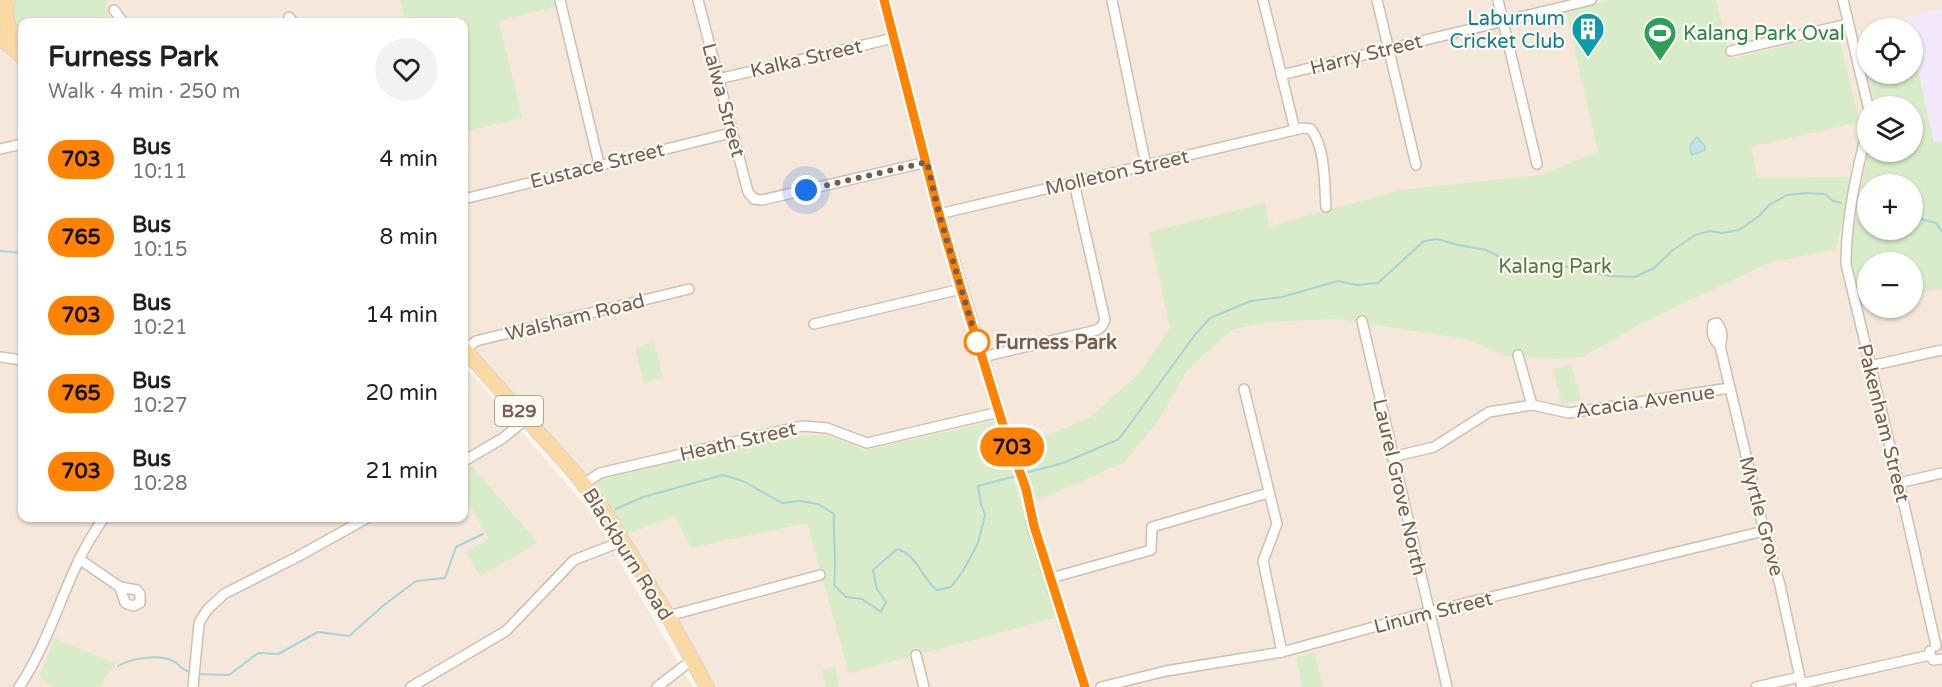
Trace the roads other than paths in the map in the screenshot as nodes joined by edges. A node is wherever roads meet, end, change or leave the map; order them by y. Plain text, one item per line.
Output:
1 (8, 0) edge
2 (560, 0) edge
3 (698, 0) edge
4 (884, 0) edge
5 (1112, 0) edge
6 (1263, 0) edge
7 (1377, 0) edge
8 (1498, 0) edge
9 (1591, 0) edge
10 (1843, 0) edge
11 (114, 10) dead end
12 (120, 18) edge
13 (1503, 21) junction
14 (1848, 24) junction
15 (3, 28) edge
16 (18, 37) edge
17 (894, 38) junction
18 (1389, 49) junction
19 (18, 51) edge
20 (1731, 51) dead end
21 (1281, 75) junction
22 (718, 79) junction
23 (1866, 96) edge
24 (1295, 130) junction
25 (731, 133) junction
26 (18, 145) edge
27 (0, 149) edge
28 (927, 162) junction
29 (1861, 162) edge
30 (599, 164) junction
31 (1537, 164) dead end
32 (1416, 165) dead end
33 (1146, 166) junction
34 (1074, 183) junction
35 (468, 198) edge
36 (1326, 207) dead end
37 (939, 214) junction
38 (689, 289) dead end
39 (961, 289) junction
40 (1362, 321) dead end
41 (814, 324) dead end
42 (1720, 346) dead end
43 (468, 347) edge
44 (1942, 350) edge
45 (468, 354) edge
46 (1518, 355) dead end
47 (0, 357) edge
48 (982, 357) junction
49 (18, 359) edge
50 (1870, 366) junction
51 (1729, 388) junction
52 (1244, 389) dead end
53 (1532, 405) junction
54 (999, 412) junction
55 (526, 419) junction
56 (1392, 457) junction
57 (468, 459) edge
58 (1942, 473) edge
59 (1899, 483) junction
60 (584, 484) junction
61 (1269, 493) junction
62 (101, 522) edge
63 (360, 522) edge
64 (1764, 531) junction
65 (623, 541) junction
66 (79, 559) junction
67 (820, 575) dead end
68 (1052, 578) junction
69 (120, 587) dead end
70 (1429, 612) junction
71 (668, 616) junction
72 (1939, 646) edge
73 (1282, 652) junction
74 (916, 655) dead end
75 (1930, 655) junction
76 (692, 660) junction
77 (1941, 660) edge
78 (1942, 671) edge
79 (1801, 682) edge
80 (193, 685) edge
81 (19, 687) edge
82 (411, 687) edge
83 (657, 687) edge
84 (707, 687) edge
85 (924, 687) edge
86 (1085, 687) edge
87 (1101, 687) edge
88 (1447, 687) edge
89 (1756, 687) edge

1 - 15 main road
2 - 30 street
3 - 22 street, Lalwa Street
4 - 17 street
5 - 33 street
6 - 21 street
7 - 18 street
8 - 13 street
9 - 13 street, Harry Street
10 - 14 street
11 - 12 street
13 - 18 street, Harry Street
13 - 31 street
14 - 20 street
14 - 23 street
15 - 16 main road
15 - 19 main road
17 - 22 street, Kalka Street
17 - 28 street
18 - 21 street, Harry Street
18 - 32 street
21 - 24 street
22 - 25 street, Lalwa Street
24 - 33 street, Molleton Street
24 - 36 street
25 - 28 street, Lalwa Street
25 - 30 street, Eustace Street
26 - 27 street
28 - 37 street
29 - 50 street, Pakenham Street
30 - 35 street, Eustace Street
33 - 34 street, Molleton Street
34 - 37 street, Molleton Street
34 - 48 street
37 - 39 street
38 - 43 street, Walsham Road
39 - 41 street
39 - 48 street
40 - 56 street, Laurel Grove North
42 - 51 street, Myrtle Grove
44 - 50 street
45 - 55 main road, Blackburn Road / B29
46 - 53 street
47 - 49 street
48 - 54 street
50 - 59 street, Pakenham Street
51 - 53 street, Acacia Avenue
51 - 64 street, Myrtle Grove
52 - 61 street
53 - 56 street, Acacia Avenue
54 - 60 street, Heath Street
54 - 68 street
55 - 57 street
55 - 60 main road, Blackburn Road / B29
56 - 70 street, Laurel Grove North
58 - 59 street
59 - 72 street, Pakenham Street
60 - 65 main road, Blackburn Road / B29
61 - 68 street
61 - 73 street
62 - 66 street
63 - 80 street
64 - 70 street, Linum Street
64 - 79 street, Myrtle Grove
65 - 71 main road, Blackburn Road / B29
65 - 82 street
66 - 69 street
66 - 81 street
67 - 71 street
68 - 86 street
70 - 73 street, Linum Street
70 - 88 street, Laurel Grove North
71 - 76 main road, Blackburn Road / B29
72 - 75 street
73 - 87 street, Linum Street
74 - 85 street
75 - 77 street
75 - 79 street
76 - 83 street
76 - 84 main road, Blackburn Road / B29
77 - 78 street
79 - 89 street

